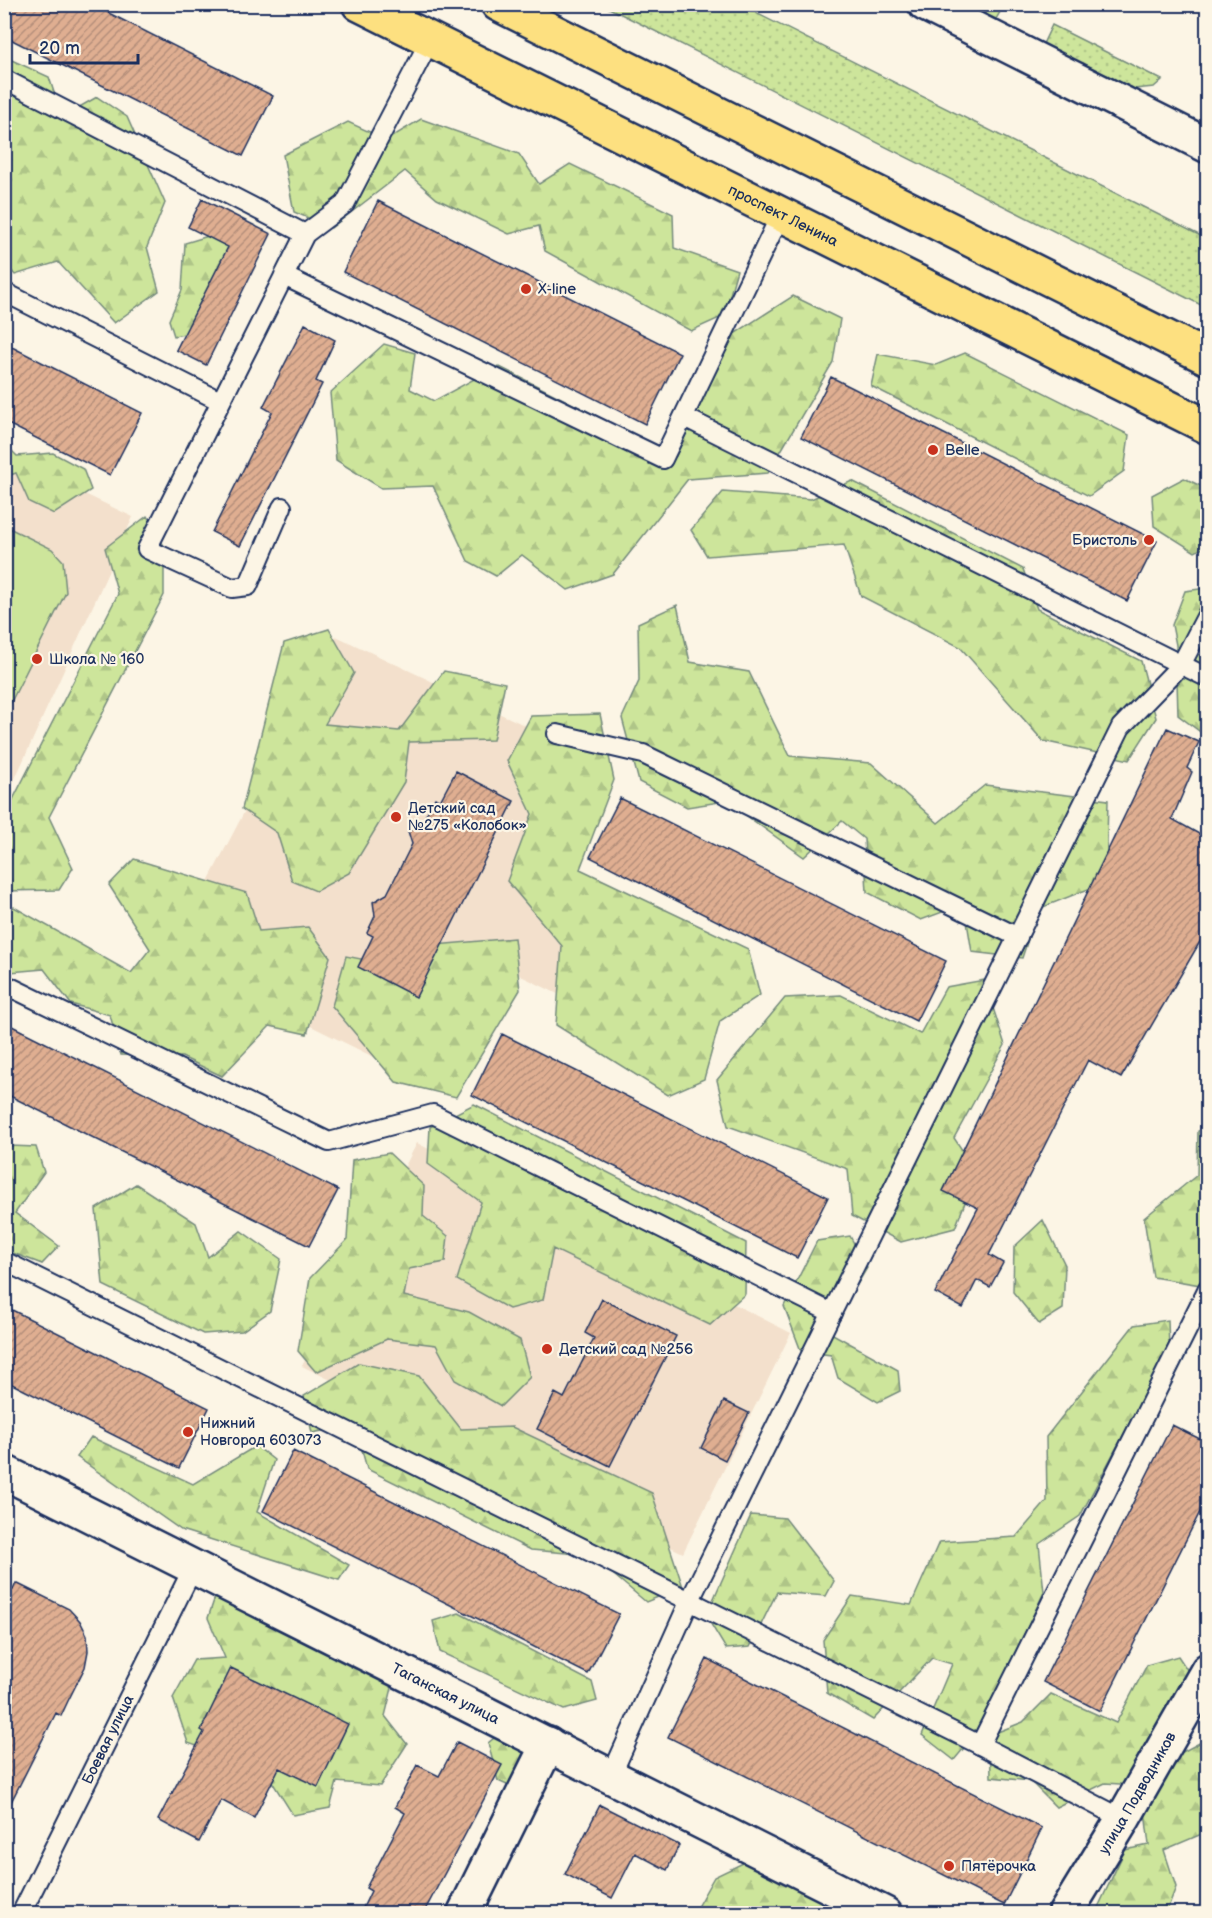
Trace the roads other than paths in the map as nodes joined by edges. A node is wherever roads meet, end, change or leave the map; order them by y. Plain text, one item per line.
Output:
1 (359, 4) edge
2 (498, 4) edge
3 (925, 4) edge
4 (430, 40) junction
5 (4, 79) edge
6 (1208, 146) edge
7 (781, 214) junction
8 (305, 234) junction
9 (284, 276) junction
10 (4, 292) edge
11 (1208, 358) edge
12 (220, 400) junction
13 (684, 417) junction
14 (1208, 427) edge
15 (282, 507) dead end
16 (1208, 613) edge
17 (1181, 665) junction
18 (1208, 678) edge
19 (557, 734) dead end
20 (1018, 937) junction
21 (4, 984) edge
22 (4, 1261) edge
23 (1208, 1288) edge
24 (832, 1313) junction
25 (4, 1472) edge
26 (194, 1566) junction
27 (690, 1600) junction
28 (1208, 1670) edge
29 (548, 1744) junction
30 (980, 1745) junction
31 (611, 1776) junction
32 (1123, 1819) junction
33 (21, 1914) edge
34 (464, 1914) edge
35 (885, 1914) edge
36 (1065, 1914) edge

1 - 4 main road, проспект Ленина
2 - 11 main road
3 - 6 street
4 - 7 main road, проспект Ленина
4 - 8 lane
5 - 8 lane
7 - 13 lane
7 - 14 main road, проспект Ленина
8 - 9 lane
9 - 12 lane
9 - 13 lane
10 - 12 lane
12 - 15 lane
13 - 17 lane
16 - 17 lane
17 - 18 lane
17 - 20 lane
19 - 20 lane
20 - 24 lane
21 - 24 lane
22 - 27 lane
23 - 30 lane
24 - 27 lane
25 - 26 street, Таганская улица
26 - 29 street, Таганская улица
26 - 33 lane, Боевая улица
27 - 30 lane
27 - 31 lane
28 - 32 street, улица Подводников
29 - 31 street, Таганская улица
29 - 34 street
30 - 32 lane
31 - 35 street, Таганская улица
32 - 36 street, улица Подводников

